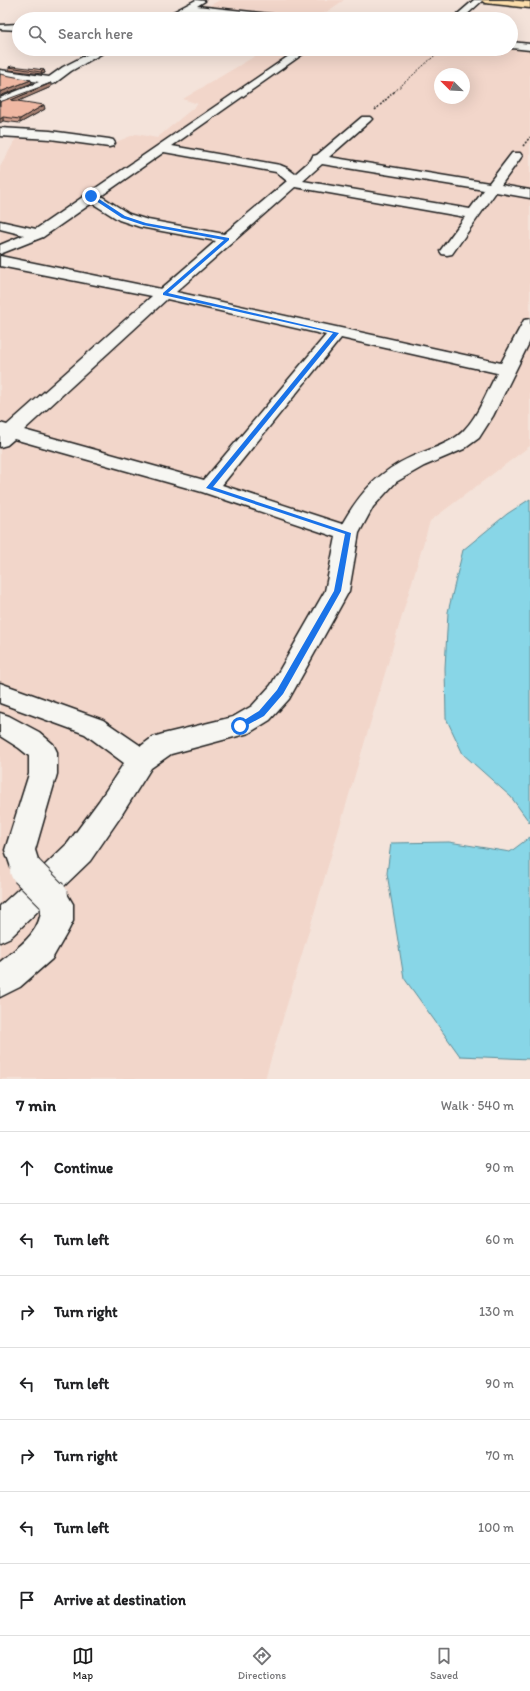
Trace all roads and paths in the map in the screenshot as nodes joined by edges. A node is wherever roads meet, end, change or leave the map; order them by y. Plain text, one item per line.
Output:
1 (202, 0) edge
2 (479, 0) edge
3 (485, 0) edge
4 (511, 0) edge
5 (530, 2) edge
6 (530, 5) edge
7 (188, 8) junction
8 (180, 12) edge
9 (224, 12) edge
10 (465, 12) edge
11 (1, 27) edge
12 (12, 27) edge
13 (518, 46) edge
14 (530, 47) edge
15 (92, 56) edge
16 (295, 56) edge
17 (434, 56) edge
18 (0, 73) edge
19 (51, 81) junction
20 (0, 102) edge
21 (366, 118) joint
22 (0, 132) edge
23 (109, 143) dead end
24 (160, 148) junction
25 (516, 156) dead end
26 (317, 159) junction
27 (293, 181) junction
28 (492, 188) junction
29 (530, 194) edge
30 (91, 196) junction
31 (474, 214) junction
32 (0, 226) edge
33 (38, 234) junction
34 (227, 239) junction
35 (0, 250) edge
36 (447, 251) dead end
37 (0, 261) edge
38 (164, 294) junction
39 (530, 324) edge
40 (336, 333) junction
41 (507, 370) junction
42 (3, 434) edge
43 (209, 488) junction
44 (348, 533) junction
45 (0, 693) edge
46 (0, 723) edge
47 (141, 760) junction
48 (0, 927) edge
49 (0, 981) edge

1 - 7 street
2 - 10 street
3 - 6 highway
4 - 5 highway
7 - 8 street
7 - 9 street
11 - 12 street
13 - 14 street
15 - 19 street
16 - 24 street
17 - 21 path
18 - 19 street
19 - 20 street
21 - 26 street
22 - 23 street
24 - 27 street
24 - 30 street
25 - 28 street
26 - 27 street
26 - 28 street
27 - 31 street
27 - 34 street
28 - 29 street
28 - 31 street
30 - 33 street
30 - 34 street
31 - 36 street
32 - 33 street
33 - 35 street
34 - 38 street
37 - 38 street
38 - 40 street
38 - 42 street
39 - 41 street
40 - 41 street
40 - 43 street
41 - 44 street
42 - 43 street
43 - 44 street
44 - 47 street
45 - 47 street
46 - 49 street, bridge
47 - 48 street

